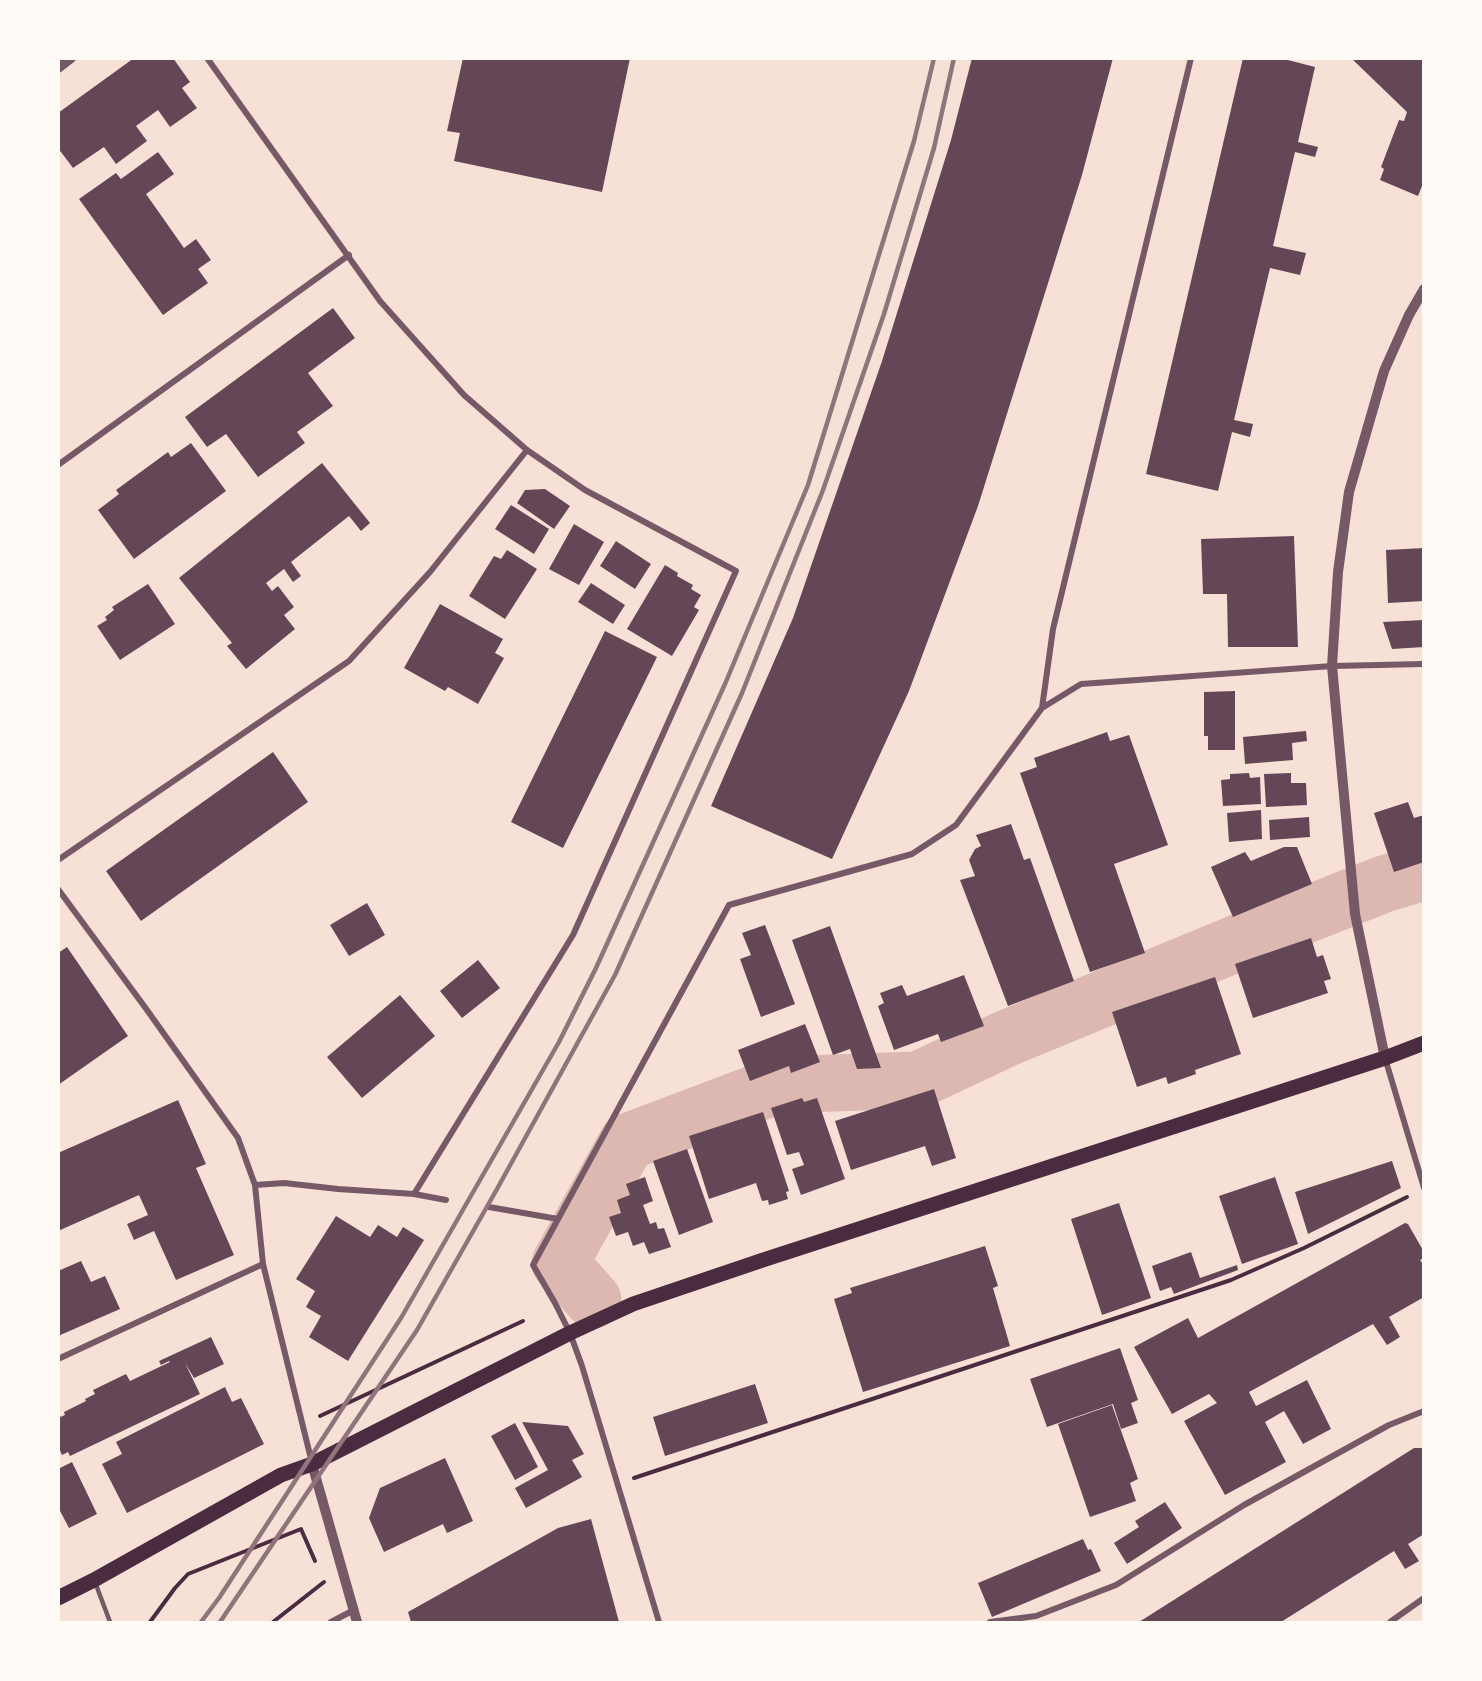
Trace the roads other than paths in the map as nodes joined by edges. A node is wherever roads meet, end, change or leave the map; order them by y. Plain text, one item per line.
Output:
1 (71, 58) edge
2 (207, 58) edge
3 (1191, 58) edge
4 (58, 68) edge
5 (349, 255) junction
6 (1424, 289) edge
7 (527, 450) junction
8 (58, 465) edge
9 (1424, 664) edge
10 (1332, 666) junction
11 (1042, 708) junction
12 (58, 860) edge
13 (58, 889) edge
14 (1424, 1043) edge
15 (1384, 1058) junction
16 (255, 1185) junction
17 (1424, 1188) edge
18 (414, 1194) junction
19 (446, 1200) dead end
20 (489, 1207) dead end
21 (558, 1220) junction
22 (263, 1264) junction
23 (570, 1333) junction
24 (58, 1359) edge
25 (1424, 1411) edge
26 (312, 1464) junction
27 (94, 1580) junction
28 (58, 1598) edge
29 (1424, 1598) edge
30 (354, 1610) junction
31 (110, 1623) edge
32 (331, 1623) edge
33 (357, 1623) edge
34 (659, 1623) edge
35 (990, 1623) edge
36 (1390, 1623) edge

1 - 4 street
2 - 5 street
3 - 11 street
5 - 7 street
5 - 8 street
6 - 10 street
7 - 12 street
7 - 18 street
9 - 10 street
10 - 11 street
10 - 15 street
11 - 21 street
13 - 16 street
14 - 15 main road
15 - 17 street
15 - 23 main road
16 - 18 street
16 - 22 street
18 - 19 street
20 - 21 street
21 - 23 street
22 - 24 street
22 - 26 street
23 - 26 main road
23 - 34 street
25 - 35 street
26 - 27 main road
26 - 30 street
27 - 28 main road
27 - 31 lane
29 - 36 street
30 - 32 street
30 - 33 street

